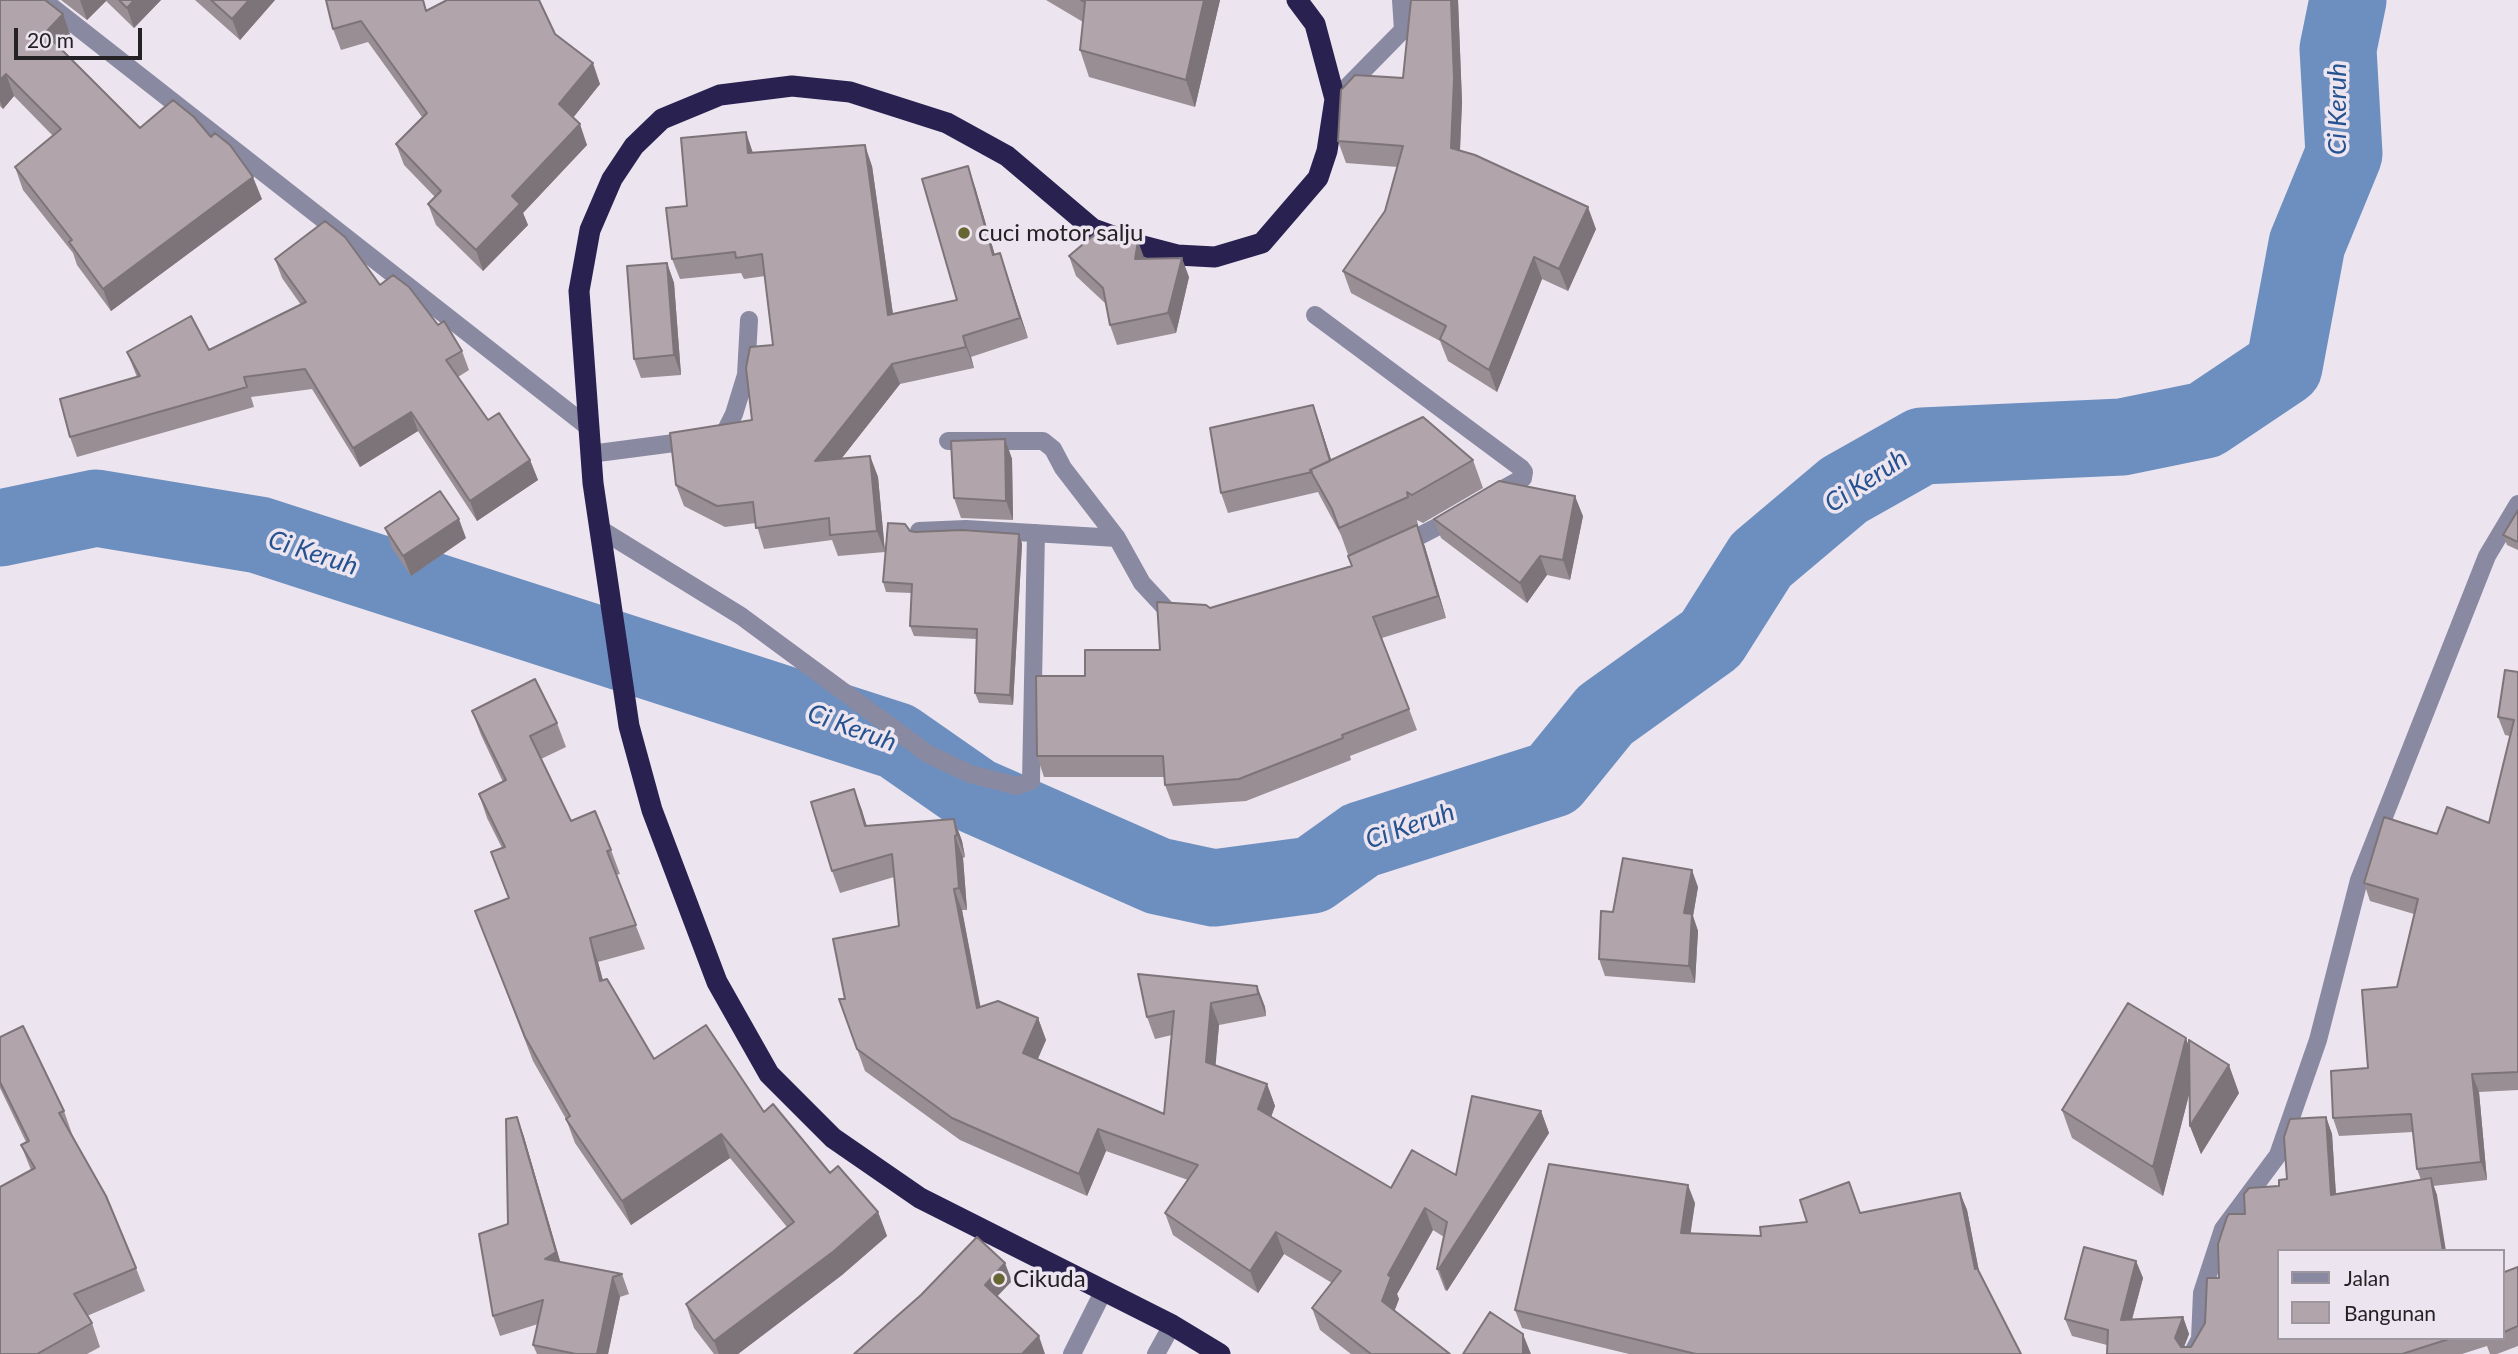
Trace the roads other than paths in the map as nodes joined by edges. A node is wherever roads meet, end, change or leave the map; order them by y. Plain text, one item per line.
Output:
1 (44, 0) edge
2 (1297, 0) edge
3 (1401, 0) edge
4 (1335, 99) junction
5 (1315, 315) dead end
6 (749, 320) dead end
7 (589, 428) junction
8 (948, 441) edge
9 (590, 454) junction
10 (2518, 504) edge
11 (919, 530) edge
12 (1036, 533) junction
13 (1117, 538) junction
14 (601, 539) junction
15 (1381, 554) edge
16 (1195, 616) edge
17 (1103, 1292) junction
18 (1172, 1325) junction
19 (1072, 1354) edge
20 (1156, 1354) edge
21 (1220, 1354) edge
22 (2192, 1354) edge

1 - 7 street
2 - 4 highway
3 - 4 street
4 - 7 highway
5 - 15 street
6 - 9 street
7 - 9 highway
8 - 13 street
9 - 14 highway
10 - 22 street
11 - 12 street
12 - 13 street
12 - 14 street
13 - 16 street
14 - 17 highway
17 - 18 highway
17 - 19 street
18 - 20 street
18 - 21 highway

